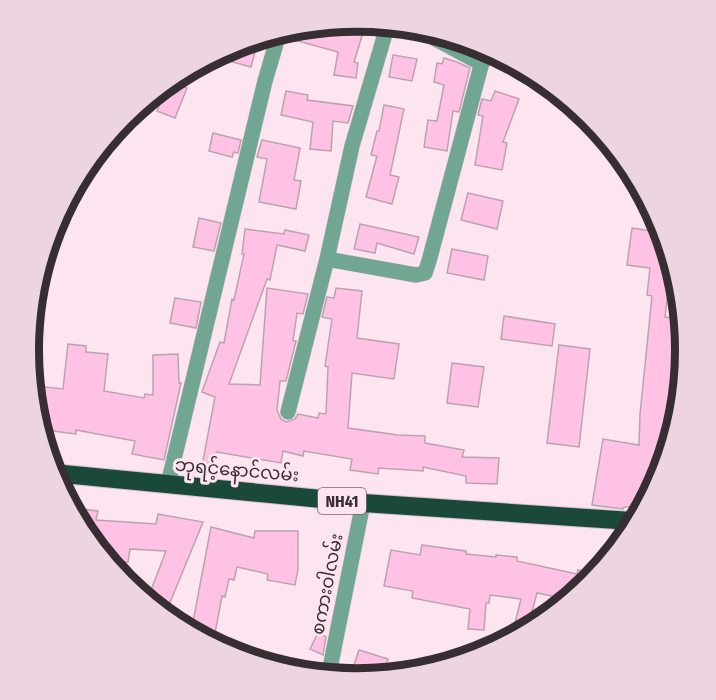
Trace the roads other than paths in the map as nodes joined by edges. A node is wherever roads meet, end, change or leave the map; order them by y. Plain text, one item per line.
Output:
1 (385, 33) edge
2 (277, 42) edge
3 (442, 43) edge
4 (484, 57) edge
5 (482, 64) junction
6 (327, 259) junction
7 (288, 412) dead end
8 (65, 474) edge
9 (168, 484) junction
10 (363, 503) junction
11 (627, 521) edge
12 (330, 667) edge

1 - 6 street
2 - 9 street
3 - 5 street
4 - 5 street
5 - 6 street
6 - 7 street
8 - 9 highway, ဘုရင့်နောင်လမ်း / NH41
9 - 10 highway, ဘုရင့်နောင်လမ်း / NH41
10 - 11 highway, ဘုရင့်နောင်လမ်း / NH41
10 - 12 street, စကားဝါလမ်း

